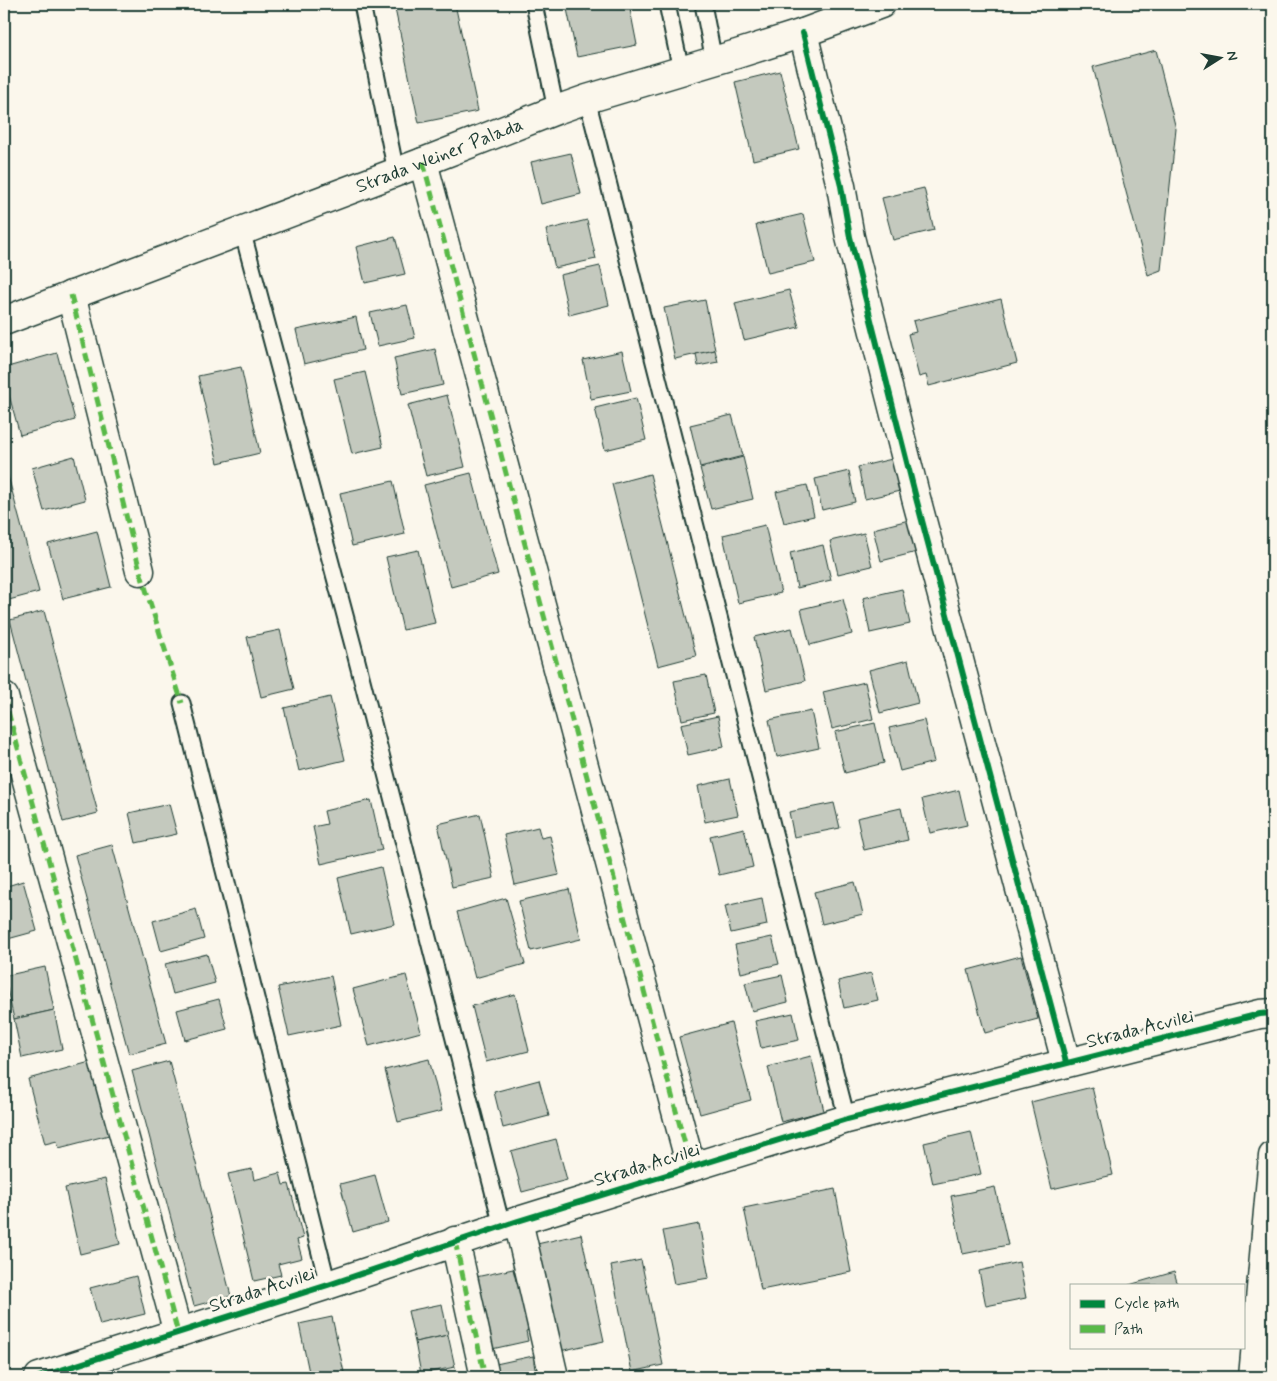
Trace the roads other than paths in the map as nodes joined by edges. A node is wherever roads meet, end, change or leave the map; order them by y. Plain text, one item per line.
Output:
1 (362, 4) edge
2 (534, 4) edge
3 (667, 4) edge
4 (702, 4) edge
5 (862, 7) edge
6 (803, 33) junction
7 (714, 61) junction
8 (681, 70) junction
9 (587, 99) junction
10 (556, 110) junction
11 (423, 162) junction
12 (396, 172) junction
13 (242, 230) junction
14 (71, 295) junction
15 (4, 321) edge
16 (140, 571) dead end
17 (4, 697) edge
18 (182, 703) dead end
19 (1273, 1013) edge
20 (1066, 1062) junction
21 (847, 1118) junction
22 (1273, 1156) edge
23 (691, 1167) junction
24 (510, 1224) junction
25 (455, 1241) junction
26 (328, 1284) junction
27 (178, 1333) junction
28 (39, 1377) edge
29 (485, 1377) edge
30 (554, 1377) edge
31 (1253, 1377) edge

1 - 12 lane
2 - 10 lane
3 - 8 lane
4 - 7 lane
5 - 6 street, Strada Weiner Palada
6 - 7 street, Strada Weiner Palada
6 - 20 street
7 - 8 street, Strada Weiner Palada
8 - 9 street, Strada Weiner Palada
9 - 10 street, Strada Weiner Palada
9 - 21 lane
10 - 11 street, Strada Weiner Palada
11 - 12 street, Strada Weiner Palada
11 - 23 street
12 - 13 street, Strada Weiner Palada
13 - 14 street, Strada Weiner Palada
13 - 24 lane
14 - 15 street, Strada Weiner Palada
14 - 16 street
17 - 27 street
18 - 26 lane
19 - 20 street, Strada Acvilei
20 - 21 street, Strada Acvilei
21 - 23 street, Strada Acvilei
22 - 31 street
23 - 24 street, Strada Acvilei
24 - 25 street, Strada Acvilei
24 - 30 street
25 - 26 street, Strada Acvilei
25 - 29 street
26 - 27 street, Strada Acvilei
27 - 28 street, Strada Acvilei

